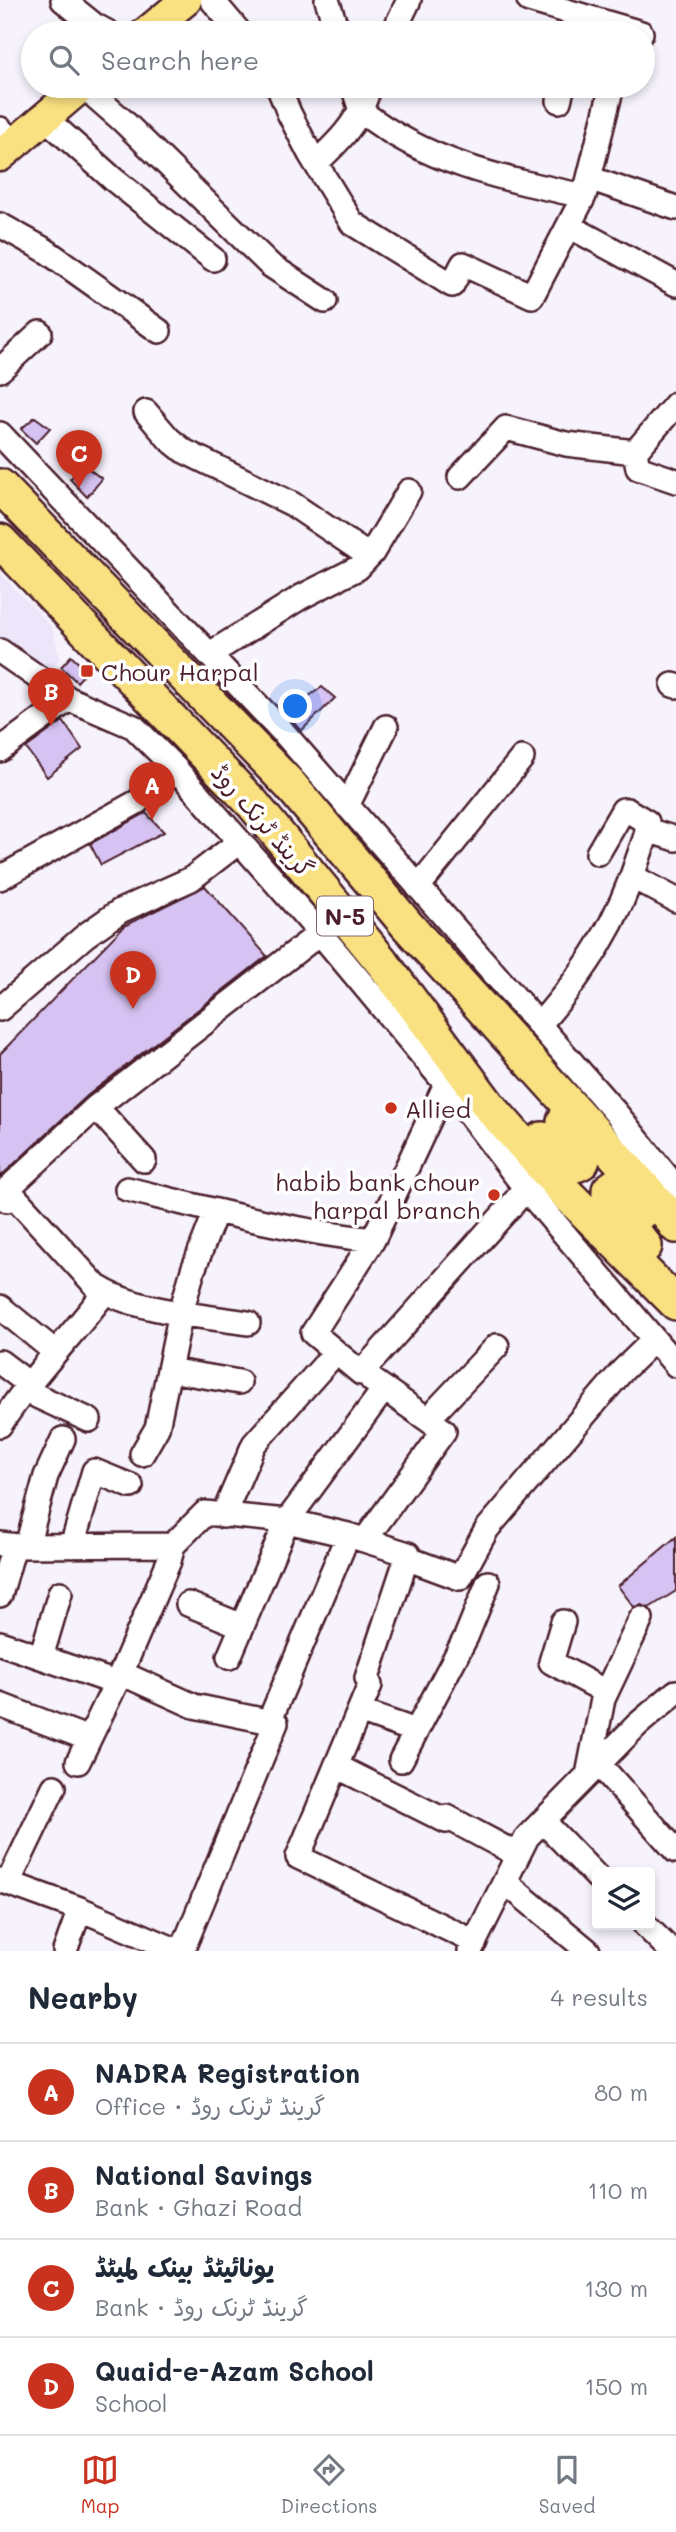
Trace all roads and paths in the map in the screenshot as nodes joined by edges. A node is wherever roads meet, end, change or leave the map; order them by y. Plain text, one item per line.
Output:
1 (63, 0) edge
2 (187, 0) edge
3 (212, 0) edge
4 (327, 0) edge
5 (409, 0) edge
6 (529, 0) edge
7 (89, 21) edge
8 (161, 21) edge
9 (230, 21) edge
10 (334, 21) edge
11 (399, 21) edge
12 (597, 21) edge
13 (68, 98) edge
14 (96, 98) edge
15 (283, 98) edge
16 (357, 98) edge
17 (365, 98) edge
18 (609, 98) edge
19 (361, 111) junction
20 (44, 118) junction
21 (5, 143) edge
22 (316, 163) junction
23 (587, 187) junction
24 (676, 208) edge
25 (0, 225) edge
26 (569, 226) junction
27 (213, 259) dead end
28 (676, 284) edge
29 (325, 301) dead end
30 (159, 331) dead end
31 (40, 333) dead end
32 (0, 370) edge
33 (676, 404) edge
34 (146, 412) dead end
35 (0, 434) edge
36 (635, 452) junction
37 (460, 477) dead end
38 (676, 481) edge
39 (0, 486) edge
40 (409, 491) dead end
41 (0, 541) edge
42 (369, 556) junction
43 (0, 651) edge
44 (210, 654) junction
45 (69, 699) junction
46 (386, 727) dead end
47 (0, 750) edge
48 (522, 758) dead end
49 (176, 769) junction
50 (347, 806) junction
51 (647, 830) junction
52 (676, 839) edge
53 (239, 842) junction
54 (598, 853) dead end
55 (633, 877) junction
56 (0, 878) edge
57 (418, 887) junction
58 (676, 900) edge
59 (407, 925) junction
60 (320, 933) junction
61 (382, 962) junction
62 (0, 1009) edge
63 (539, 1026) junction
64 (446, 1084) junction
65 (96, 1107) junction
66 (144, 1160) dead end
67 (676, 1188) edge
68 (127, 1189) dead end
69 (526, 1189) junction
70 (1, 1193) edge
71 (216, 1211) junction
72 (676, 1226) edge
73 (373, 1240) junction
74 (676, 1246) edge
75 (676, 1283) edge
76 (104, 1292) junction
77 (676, 1303) edge
78 (0, 1307) edge
79 (181, 1312) junction
80 (248, 1324) dead end
81 (654, 1340) junction
82 (498, 1346) dead end
83 (54, 1351) junction
84 (336, 1352) junction
85 (0, 1362) edge
86 (676, 1364) edge
87 (169, 1370) junction
88 (360, 1373) junction
89 (239, 1382) dead end
90 (27, 1387) junction
91 (384, 1389) junction
92 (428, 1419) junction
93 (89, 1420) dead end
94 (0, 1425) edge
95 (63, 1440) dead end
96 (142, 1454) dead end
97 (131, 1486) dead end
98 (223, 1516) junction
99 (286, 1521) junction
100 (357, 1537) junction
101 (14, 1545) edge
102 (72, 1546) junction
103 (171, 1553) junction
104 (407, 1556) junction
105 (488, 1583) dead end
106 (60, 1593) dead end
107 (0, 1595) edge
108 (188, 1604) dead end
109 (641, 1619) dead end
110 (563, 1622) dead end
111 (242, 1626) junction
112 (0, 1643) edge
113 (41, 1657) junction
114 (229, 1657) dead end
115 (118, 1678) junction
116 (606, 1692) junction
117 (676, 1692) edge
118 (0, 1704) edge
119 (359, 1712) junction
120 (269, 1721) junction
121 (416, 1731) junction
122 (89, 1739) junction
123 (401, 1760) dead end
124 (78, 1762) dead end
125 (336, 1766) junction
126 (593, 1770) junction
127 (54, 1787) dead end
128 (543, 1821) junction
129 (676, 1851) edge
130 (518, 1855) junction
131 (592, 1872) edge
132 (4, 1881) edge
133 (505, 1882) junction
134 (80, 1909) junction
135 (650, 1930) edge
136 (473, 1947) edge
137 (65, 1951) edge
138 (180, 1951) edge
139 (587, 1951) edge
140 (671, 1951) edge

1 - 7 street
2 - 8 main road
3 - 9 street
4 - 10 street
5 - 11 street
6 - 12 street
13 - 20 main road
14 - 29 street
15 - 22 street
16 - 19 street
17 - 19 street
18 - 23 street
19 - 22 street
19 - 23 street
20 - 21 main road
20 - 27 street
22 - 26 street
23 - 24 street
23 - 26 street
25 - 30 street
26 - 28 street
31 - 32 street
33 - 36 street
34 - 42 street
35 - 44 street
36 - 37 street
36 - 38 street
39 - 59 highway, گرینڈ ٹرنک روڈ / N-5
40 - 42 street
41 - 61 highway, گرینڈ ٹرنک روڈ / N-5
42 - 44 street
43 - 45 street
44 - 50 street
45 - 47 street
45 - 49 street
46 - 50 street
48 - 57 street
49 - 53 street
49 - 56 street
50 - 57 street
51 - 52 street
51 - 54 street
51 - 55 street
53 - 60 street
53 - 62 street
55 - 58 street
55 - 63 street
57 - 63 street
59 - 61 highway
59 - 72 highway, گرینڈ ٹرنک روڈ / N-5
60 - 64 street
60 - 65 street
61 - 77 highway, گرینڈ ٹرنک روڈ / N-5
63 - 67 street
64 - 69 street
64 - 73 street
65 - 66 street
65 - 70 street
68 - 71 street
69 - 81 street
69 - 88 street
70 - 76 street
71 - 73 street
71 - 79 street
73 - 84 street
74 - 75 highway
76 - 79 street
76 - 83 street
78 - 83 street
79 - 80 street
79 - 87 street
81 - 86 street
81 - 104 street
82 - 92 street
83 - 90 street
84 - 88 street
84 - 98 street
85 - 90 street
87 - 89 street
87 - 96 street
88 - 91 street
90 - 93 street
90 - 94 street
91 - 92 street
91 - 99 street
92 - 100 street
95 - 101 street
97 - 102 street
98 - 99 street
98 - 103 street
99 - 100 street
99 - 111 street
100 - 104 street
100 - 120 street
101 - 102 street
101 - 107 street
102 - 103 street
103 - 115 street
104 - 119 street
105 - 121 street
106 - 113 street
108 - 111 street
109 - 116 street
110 - 116 street
111 - 114 street
112 - 113 street
113 - 115 street
115 - 120 street
115 - 122 street
116 - 126 street
117 - 126 street
118 - 122 street
119 - 121 street
119 - 125 street
120 - 138 street
121 - 123 street
122 - 124 street
125 - 130 street
125 - 136 street
126 - 128 street
126 - 129 street
127 - 132 street
128 - 130 street
128 - 131 street
130 - 133 street
132 - 134 street
133 - 136 street
133 - 139 street
134 - 137 street
134 - 138 street
135 - 140 street

